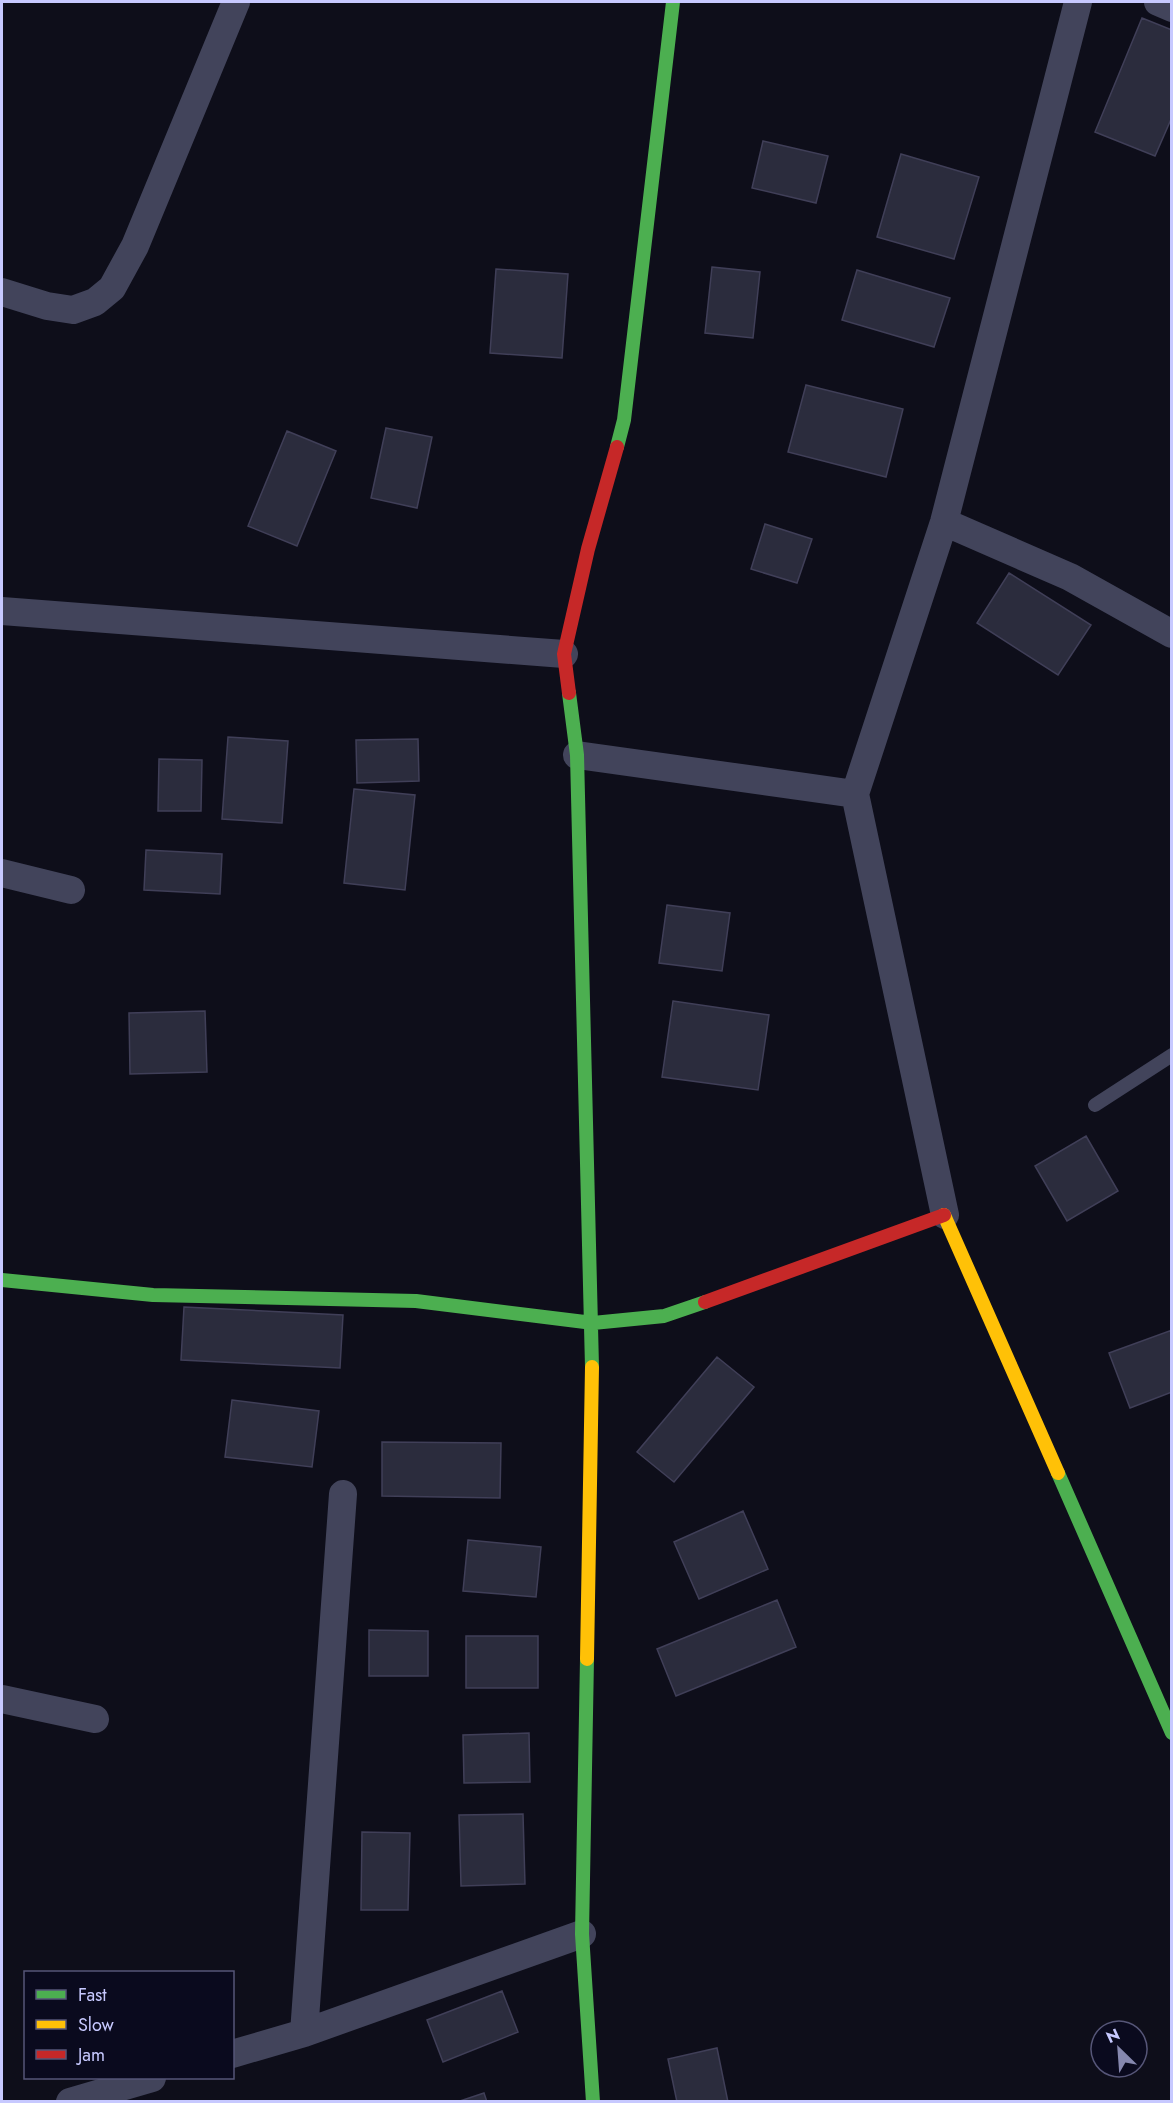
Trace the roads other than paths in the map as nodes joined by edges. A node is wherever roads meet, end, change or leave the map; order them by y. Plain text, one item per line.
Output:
1 (236, 2) edge
2 (673, 2) edge
3 (1078, 2) edge
4 (1158, 2) edge
5 (1172, 8) edge
6 (2, 292) edge
7 (944, 522) junction
8 (2, 611) edge
9 (1172, 634) edge
10 (564, 654) junction
11 (576, 755) junction
12 (855, 794) junction
13 (2, 873) edge
14 (71, 890) dead end
15 (1172, 1055) edge
16 (1095, 1105) dead end
17 (945, 1215) junction
18 (2, 1280) edge
19 (593, 1323) junction
20 (343, 1494) dead end
21 (2, 1699) edge
22 (95, 1719) dead end
23 (1172, 1733) edge
24 (582, 1934) junction
25 (304, 2033) junction
26 (234, 2053) edge
27 (149, 2079) edge
28 (70, 2102) edge
29 (592, 2102) edge

1 - 6 street
2 - 10 street
3 - 7 street
4 - 5 street
7 - 9 street
7 - 12 street
8 - 10 street
10 - 11 street
11 - 12 street
11 - 19 street
12 - 17 street
13 - 14 street
15 - 16 lane
17 - 19 street
17 - 23 street
18 - 19 street
19 - 24 street
20 - 25 street
21 - 22 street
24 - 25 street
24 - 29 street
25 - 26 street
27 - 28 street

